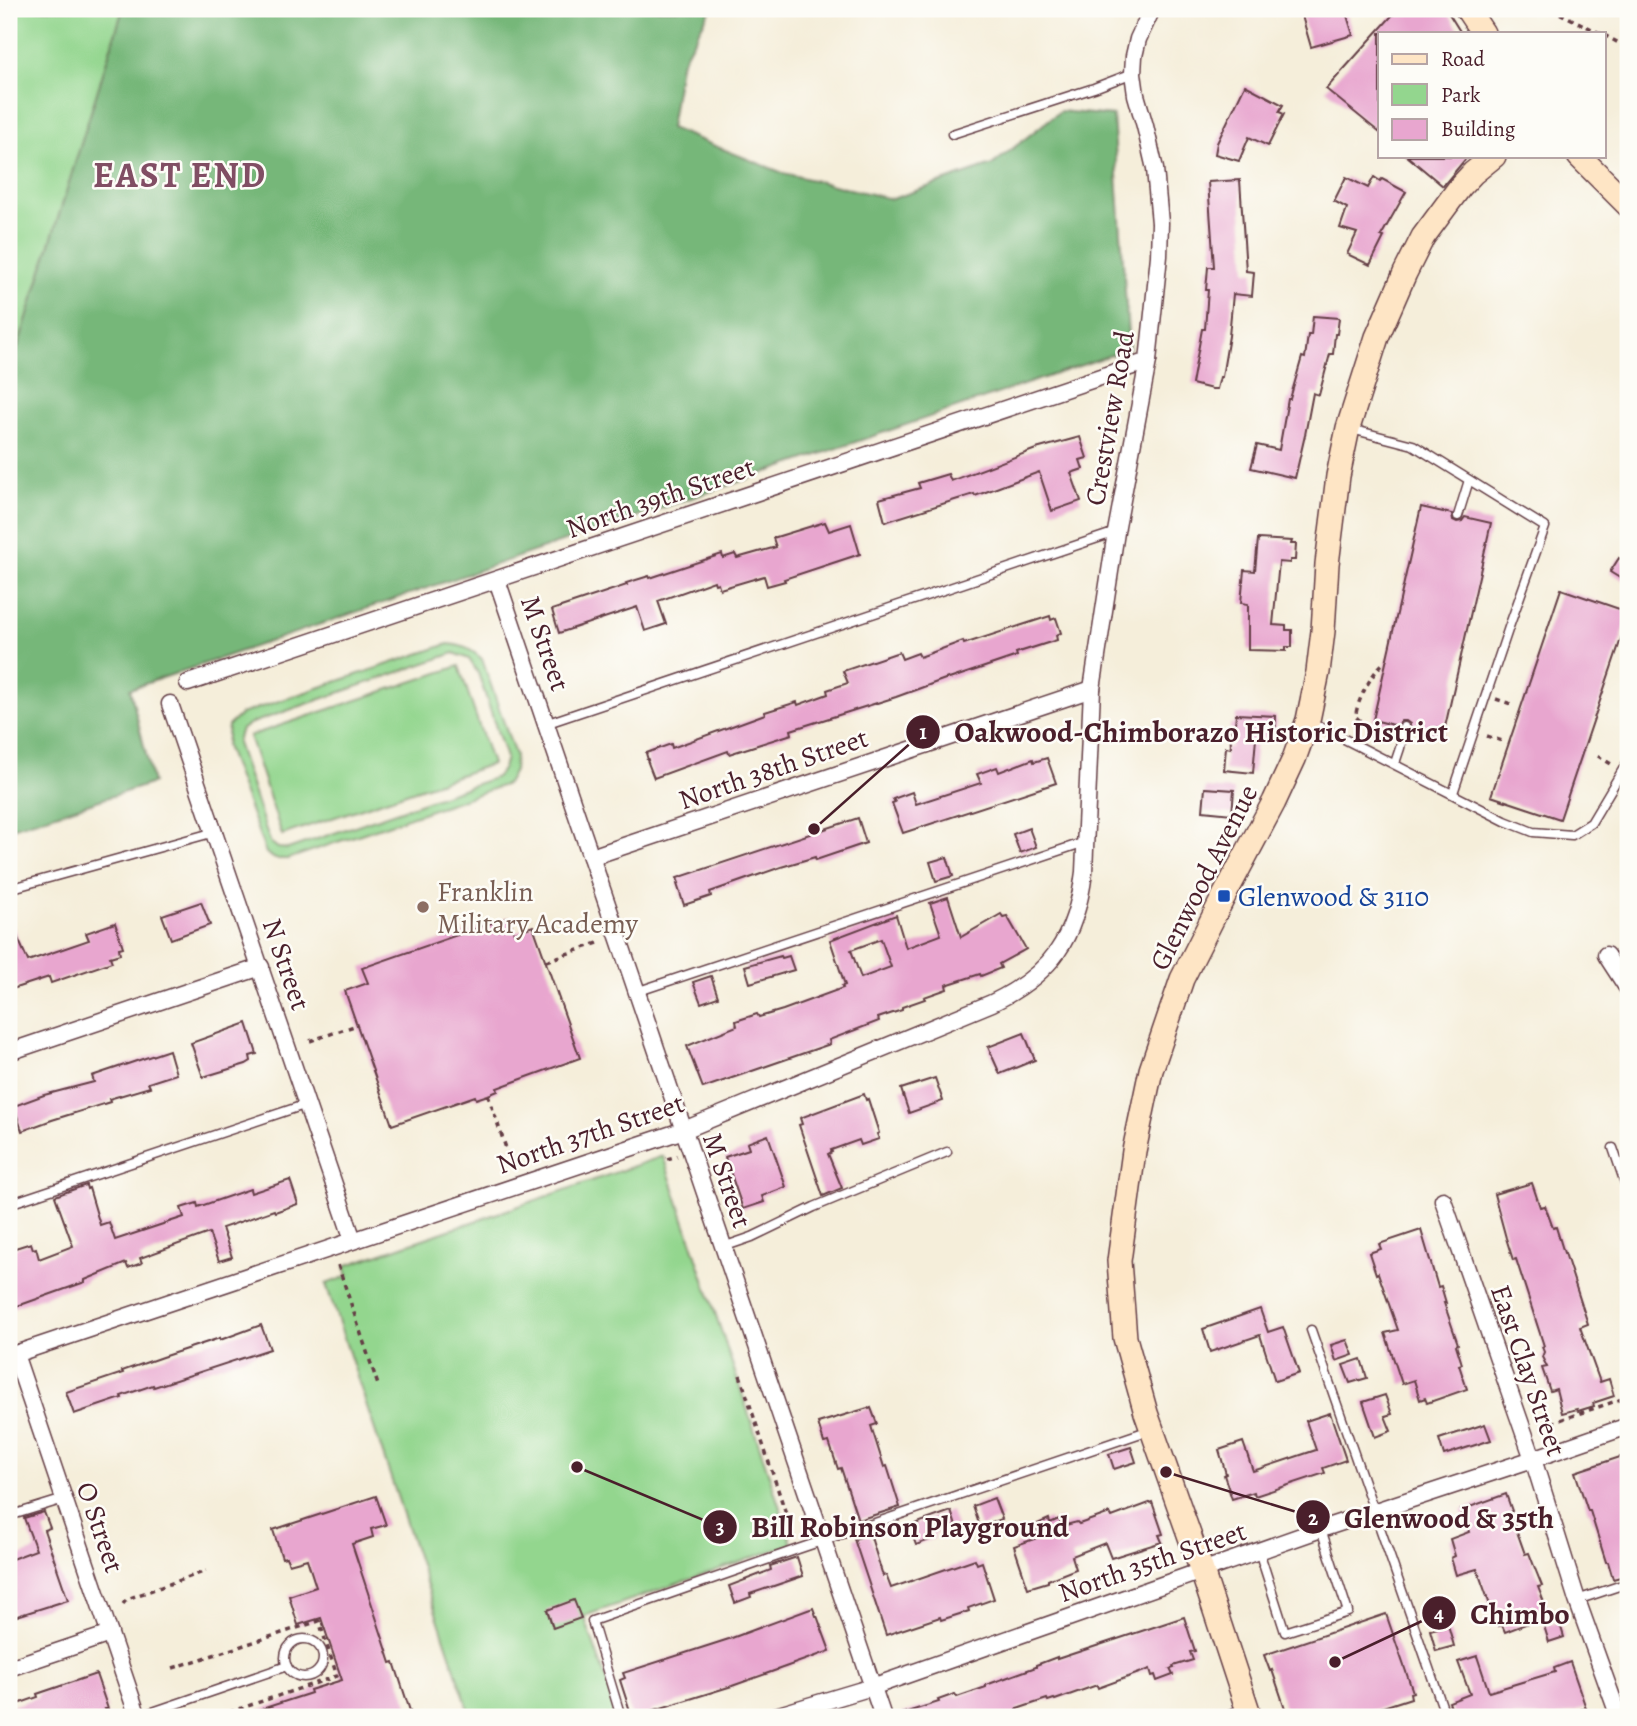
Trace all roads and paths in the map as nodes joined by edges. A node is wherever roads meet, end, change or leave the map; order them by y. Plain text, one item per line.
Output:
1 (1152, 9) edge
2 (1467, 9) edge
3 (1551, 9) edge
4 (1482, 32) edge
5 (1598, 32) edge
6 (1606, 36) edge
7 (1628, 48) edge
8 (1133, 73) junction
9 (951, 134) dead end
10 (1492, 158) edge
11 (1581, 158) edge
12 (1628, 205) edge
13 (1149, 361) junction
14 (1348, 428) junction
15 (1469, 480) junction
16 (1458, 516) dead end
17 (1116, 532) junction
18 (497, 580) junction
19 (1386, 661) dead end
20 (188, 683) dead end
21 (1092, 689) junction
22 (1496, 699) dead end
23 (170, 704) dead end
24 (1514, 705) dead end
25 (1308, 720) junction
26 (545, 723) junction
27 (1404, 727) dead end
28 (1483, 734) dead end
29 (1371, 739) dead end
30 (1502, 741) dead end
31 (1628, 761) edge
32 (1395, 764) junction
33 (1453, 793) junction
34 (215, 832) junction
35 (1085, 842) junction
36 (590, 857) junction
37 (9, 889) edge
38 (598, 943) dead end
39 (1606, 955) dead end
40 (546, 961) dead end
41 (261, 967) junction
42 (1628, 989) edge
43 (636, 992) junction
44 (357, 1025) dead end
45 (310, 1041) dead end
46 (9, 1052) edge
47 (488, 1095) dead end
48 (307, 1104) junction
49 (684, 1130) junction
50 (1613, 1148) dead end
51 (947, 1152) dead end
52 (511, 1163) dead end
53 (1628, 1192) edge
54 (1443, 1199) dead end
55 (9, 1204) edge
56 (353, 1240) junction
57 (723, 1247) junction
58 (337, 1263) dead end
59 (1311, 1330) dead end
60 (12, 1355) edge
61 (740, 1375) dead end
62 (379, 1388) dead end
63 (1628, 1397) edge
64 (1551, 1423) dead end
65 (1628, 1426) edge
66 (1152, 1429) junction
67 (1533, 1460) junction
68 (64, 1499) junction
69 (1374, 1511) junction
70 (9, 1516) edge
71 (1321, 1529) junction
72 (823, 1541) junction
73 (796, 1543) dead end
74 (1259, 1551) junction
75 (206, 1571) dead end
76 (1202, 1571) junction
77 (1628, 1583) edge
78 (1577, 1600) junction
79 (123, 1604) dead end
80 (110, 1634) junction
81 (287, 1666) junction
82 (9, 1668) edge
83 (872, 1686) junction
84 (1248, 1713) edge
85 (138, 1717) edge
86 (621, 1717) edge
87 (772, 1717) edge
88 (883, 1717) edge
89 (1221, 1717) edge
90 (1446, 1717) edge
91 (1619, 1717) edge

1 - 8 street, Crestview Road
2 - 4 street
3 - 5 path
6 - 7 path
8 - 9 lane
8 - 13 street, Crestview Road
10 - 14 street, Glenwood Avenue
11 - 12 street
13 - 17 street, Crestview Road
13 - 18 street, North 39th Street
14 - 15 lane
14 - 25 street, Glenwood Avenue
15 - 16 lane
15 - 33 lane
17 - 21 street, Crestview Road
17 - 26 lane
18 - 20 street, North 39th Street
18 - 26 street, M Street
19 - 29 path
21 - 35 street, Crestview Road
21 - 36 street, North 38th Street
22 - 24 path
23 - 34 street, N Street
25 - 32 lane
25 - 66 street, Glenwood Avenue
26 - 36 street, M Street
27 - 32 lane
28 - 30 path
31 - 33 lane
32 - 33 lane
34 - 37 lane
34 - 41 street, N Street
35 - 43 lane
35 - 49 street, North 37th Street
36 - 43 street, M Street
38 - 40 path
39 - 42 street
41 - 46 street
41 - 48 street, N Street
43 - 49 street, M Street
44 - 45 path
47 - 52 path
48 - 55 lane
48 - 56 street, N Street
49 - 56 street, North 37th Street
49 - 57 street, M Street
50 - 53 lane
51 - 57 lane
54 - 67 street, East Clay Street
56 - 60 street, North 37th Street
57 - 72 street, M Street
58 - 62 path
59 - 69 lane
60 - 68 street, O Street
61 - 73 path
63 - 64 path
65 - 67 street, North 35th Street
66 - 72 lane
66 - 76 street, Glenwood Avenue
67 - 69 street, North 35th Street
67 - 78 street, East Clay Street
68 - 70 lane
68 - 80 street, O Street
69 - 71 street, North 35th Street
69 - 90 lane
71 - 74 street, North 35th Street
71 - 74 lane
72 - 83 street, M Street
72 - 86 lane
74 - 76 street, North 35th Street
75 - 79 path
76 - 83 street, North 35th Street
76 - 84 street, Glenwood Avenue
77 - 78 lane
78 - 91 street, East Clay Street
80 - 82 street
80 - 85 street, O Street
81 - 81 lane
81 - 85 lane
83 - 87 street, North 35th Street
83 - 88 street, M Street
84 - 89 lane

